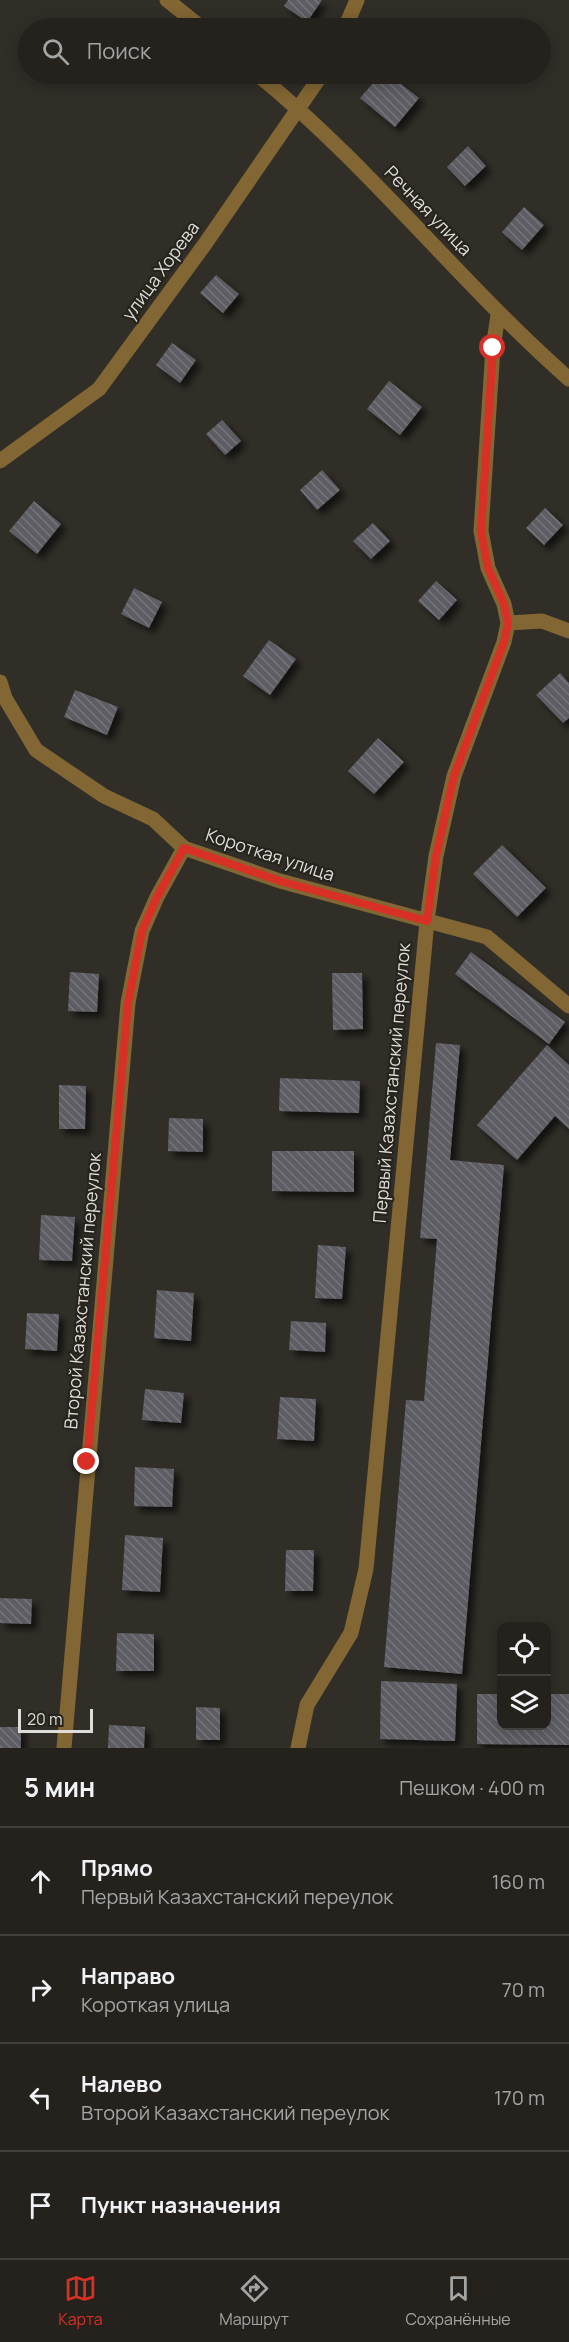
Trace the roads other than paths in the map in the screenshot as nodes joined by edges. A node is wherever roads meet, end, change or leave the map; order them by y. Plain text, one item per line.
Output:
1 (167, 0) edge
2 (357, 0) edge
3 (190, 18) edge
4 (349, 18) edge
5 (269, 84) edge
6 (316, 84) edge
7 (300, 109) junction
8 (498, 315) junction
9 (569, 380) edge
10 (0, 461) edge
11 (508, 623) junction
12 (569, 631) edge
13 (0, 682) edge
14 (184, 848) junction
15 (427, 921) junction
16 (569, 1006) edge
17 (64, 1748) edge
18 (298, 1748) edge

1 - 3 street
2 - 4 street
5 - 7 street, Речная улица
6 - 7 street, улица Хорева
7 - 8 street, Речная улица
7 - 10 street, улица Хорева
8 - 9 street, Речная улица
8 - 11 street
11 - 12 street
11 - 15 street, Первый Казахстанский переулок
13 - 14 street, Короткая улица
14 - 15 street, Короткая улица
14 - 17 street, Второй Казахстанский переулок
15 - 16 street, Короткая улица
15 - 18 street, Первый Казахстанский переулок

